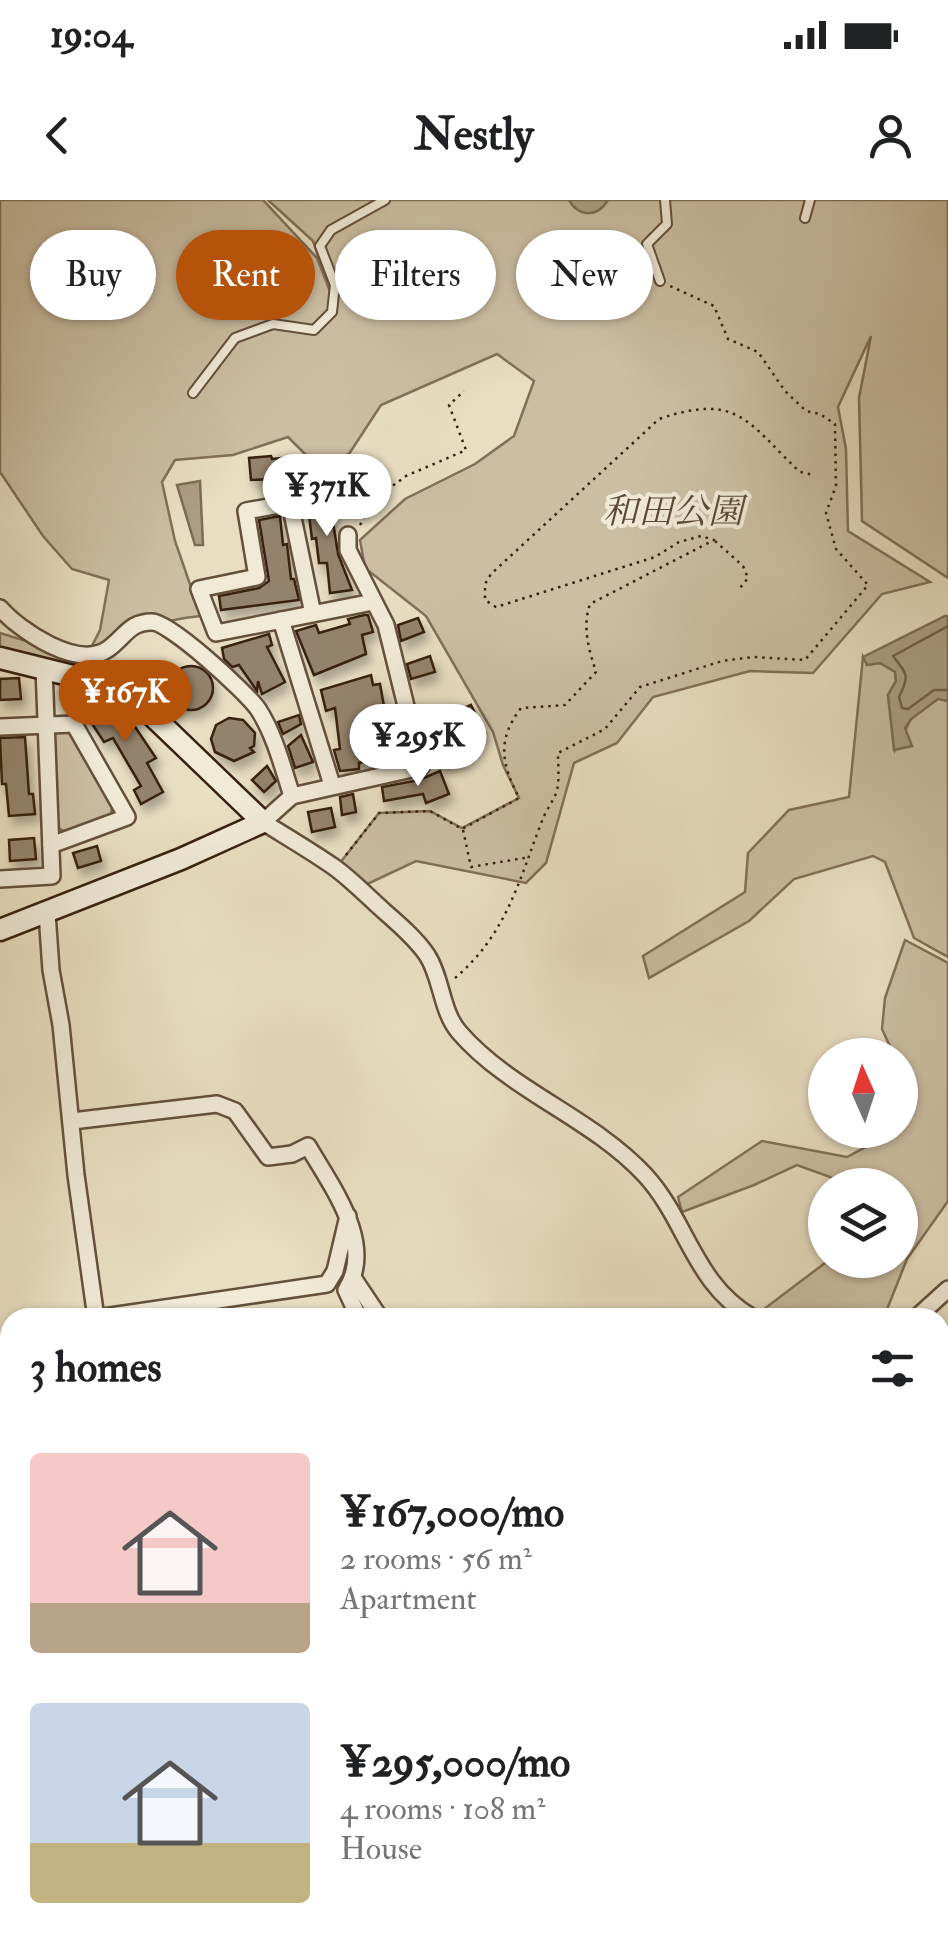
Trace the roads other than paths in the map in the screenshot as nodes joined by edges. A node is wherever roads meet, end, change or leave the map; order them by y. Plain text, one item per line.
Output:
1 (385, 200) edge
2 (665, 200) edge
3 (810, 200) edge
4 (805, 218) dead end
5 (660, 281) road end
6 (193, 392) dead end
7 (348, 535) road end
8 (373, 602) junction
9 (0, 608) edge
10 (313, 614) junction
11 (281, 620) junction
12 (0, 658) edge
13 (44, 668) junction
14 (44, 725) junction
15 (0, 727) edge
16 (332, 784) junction
17 (292, 796) junction
18 (263, 822) junction
19 (51, 845) junction
20 (0, 879) edge
21 (46, 912) junction
22 (0, 930) edge
23 (72, 1122) junction
24 (348, 1216) junction
25 (354, 1279) junction
26 (948, 1289) edge
27 (95, 1308) edge
28 (164, 1308) edge
29 (354, 1308) edge
30 (373, 1308) edge
31 (737, 1308) edge
32 (927, 1308) edge

1 - 6 lane
2 - 5 lane
3 - 4 lane
7 - 8 street
8 - 10 street
8 - 16 street
9 - 17 street
10 - 11 street
10 - 11 street
11 - 16 street
12 - 13 street
13 - 14 street
13 - 18 street
14 - 15 street
14 - 19 street
14 - 19 street
16 - 17 street
17 - 18 street
18 - 21 street
18 - 31 street
19 - 20 street
21 - 22 street
21 - 23 street
23 - 24 street
23 - 27 street
24 - 25 street
24 - 28 street
25 - 29 street
25 - 30 street
26 - 32 street

